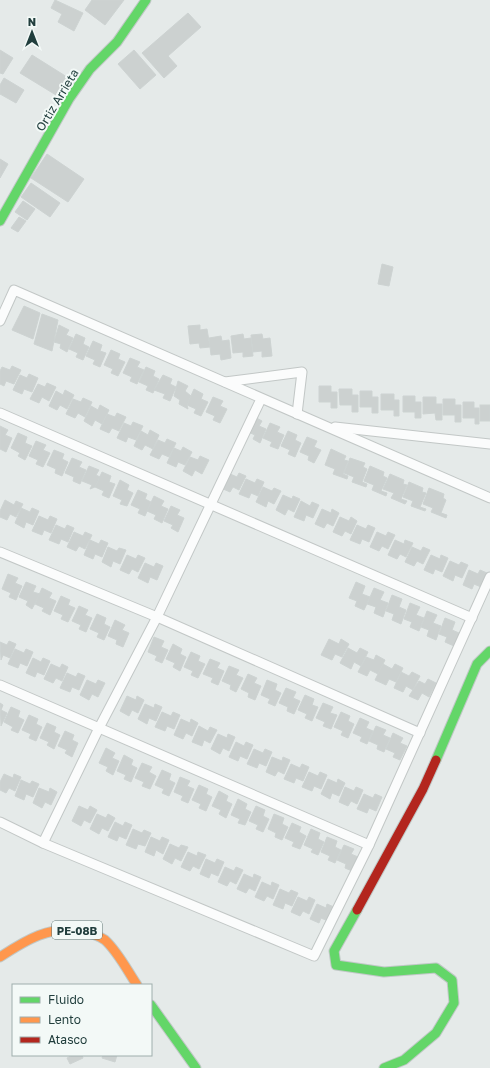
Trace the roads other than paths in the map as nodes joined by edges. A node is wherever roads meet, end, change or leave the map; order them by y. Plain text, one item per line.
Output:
1 (146, 0) edge
2 (0, 221) edge
3 (0, 321) edge
4 (225, 382) junction
5 (261, 398) junction
6 (0, 413) edge
7 (297, 414) junction
8 (325, 426) junction
9 (490, 444) edge
10 (490, 498) edge
11 (211, 505) junction
12 (0, 552) edge
13 (490, 577) edge
14 (157, 617) junction
15 (472, 618) junction
16 (490, 651) edge
17 (0, 685) edge
18 (99, 728) junction
19 (420, 733) junction
20 (0, 822) edge
21 (44, 843) junction
22 (369, 845) junction
23 (0, 956) edge
24 (136, 984) edge
25 (152, 1006) edge
26 (196, 1068) edge
27 (384, 1068) edge

1 - 2 main road, Ortiz Arrieta
3 - 4 lane
4 - 5 lane
4 - 7 lane
5 - 7 lane
5 - 11 lane
6 - 11 lane
7 - 8 lane
8 - 9 lane
8 - 10 lane
11 - 14 lane
11 - 15 lane
12 - 14 lane
13 - 15 lane
14 - 18 lane
14 - 19 lane
15 - 19 lane
16 - 27 main road
17 - 18 lane
18 - 21 lane
18 - 22 lane
19 - 22 lane
20 - 21 lane
21 - 22 lane
23 - 24 main road, PE-08B
25 - 26 main road

